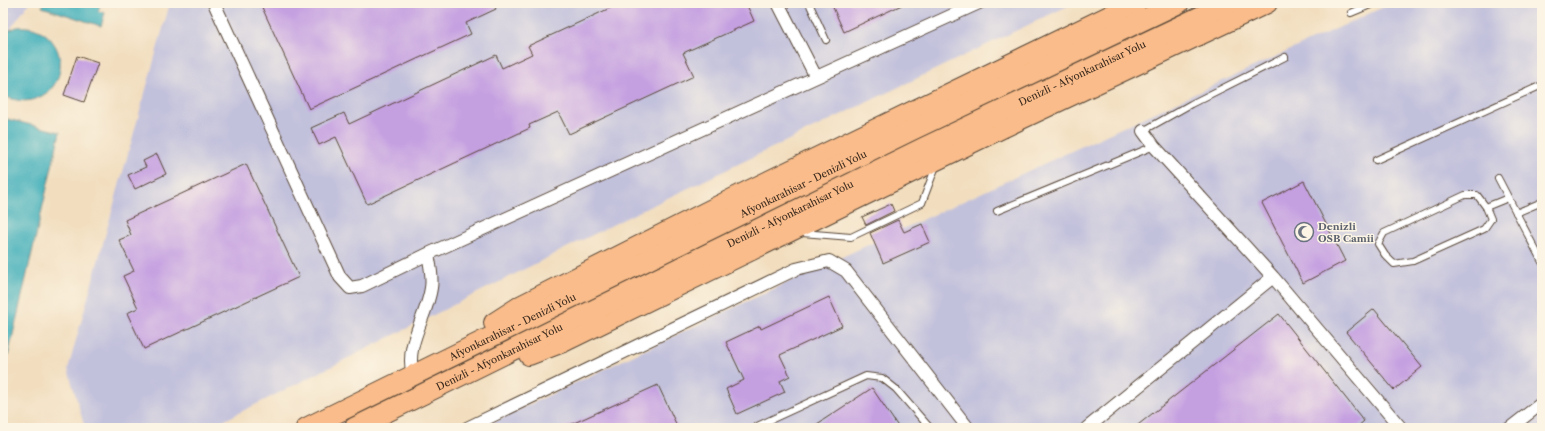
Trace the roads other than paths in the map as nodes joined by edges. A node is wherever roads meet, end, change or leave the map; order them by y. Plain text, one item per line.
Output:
1 (214, 3) edge
2 (778, 3) edge
3 (809, 3) edge
4 (979, 3) edge
5 (1136, 3) edge
6 (1178, 3) edge
7 (1229, 3) edge
8 (1267, 3) edge
9 (1375, 3) edge
10 (1352, 14) dead end
11 (826, 40) dead end
12 (1286, 57) dead end
13 (816, 77) junction
14 (1542, 85) edge
15 (1143, 131) joint
16 (1154, 146) junction
17 (938, 160) junction
18 (1376, 160) dead end
19 (1498, 178) dead end
20 (1508, 198) junction
21 (1542, 202) edge
22 (1486, 207) junction
23 (997, 211) dead end
24 (1516, 213) junction
25 (791, 232) junction
26 (428, 254) junction
27 (1542, 262) edge
28 (1273, 277) junction
29 (421, 371) junction
30 (437, 388) junction
31 (1542, 403) edge
32 (306, 428) edge
33 (354, 428) edge
34 (467, 428) edge
35 (753, 428) edge
36 (930, 428) edge
37 (968, 428) edge
38 (1087, 428) edge
39 (1401, 428) edge
40 (1510, 428) edge

1 - 26 street
2 - 13 street
3 - 11 lane
4 - 13 street
5 - 29 highway
6 - 29 highway, Afyonkarahisar - Denizli Yolu
7 - 30 highway, Denizli - Afyonkarahisar Yolu
8 - 17 highway
9 - 10 lane
12 - 15 lane
13 - 26 street
14 - 18 lane
15 - 16 street
16 - 23 lane
16 - 28 street
17 - 25 highway
17 - 25 lane
19 - 20 lane
20 - 22 lane
20 - 24 lane
21 - 24 lane
22 - 22 lane
24 - 27 lane
25 - 30 highway
26 - 29 street
28 - 38 street
28 - 39 street
29 - 32 highway
30 - 33 highway, Denizli - Afyonkarahisar Yolu
31 - 40 street
34 - 37 street
35 - 36 lane

